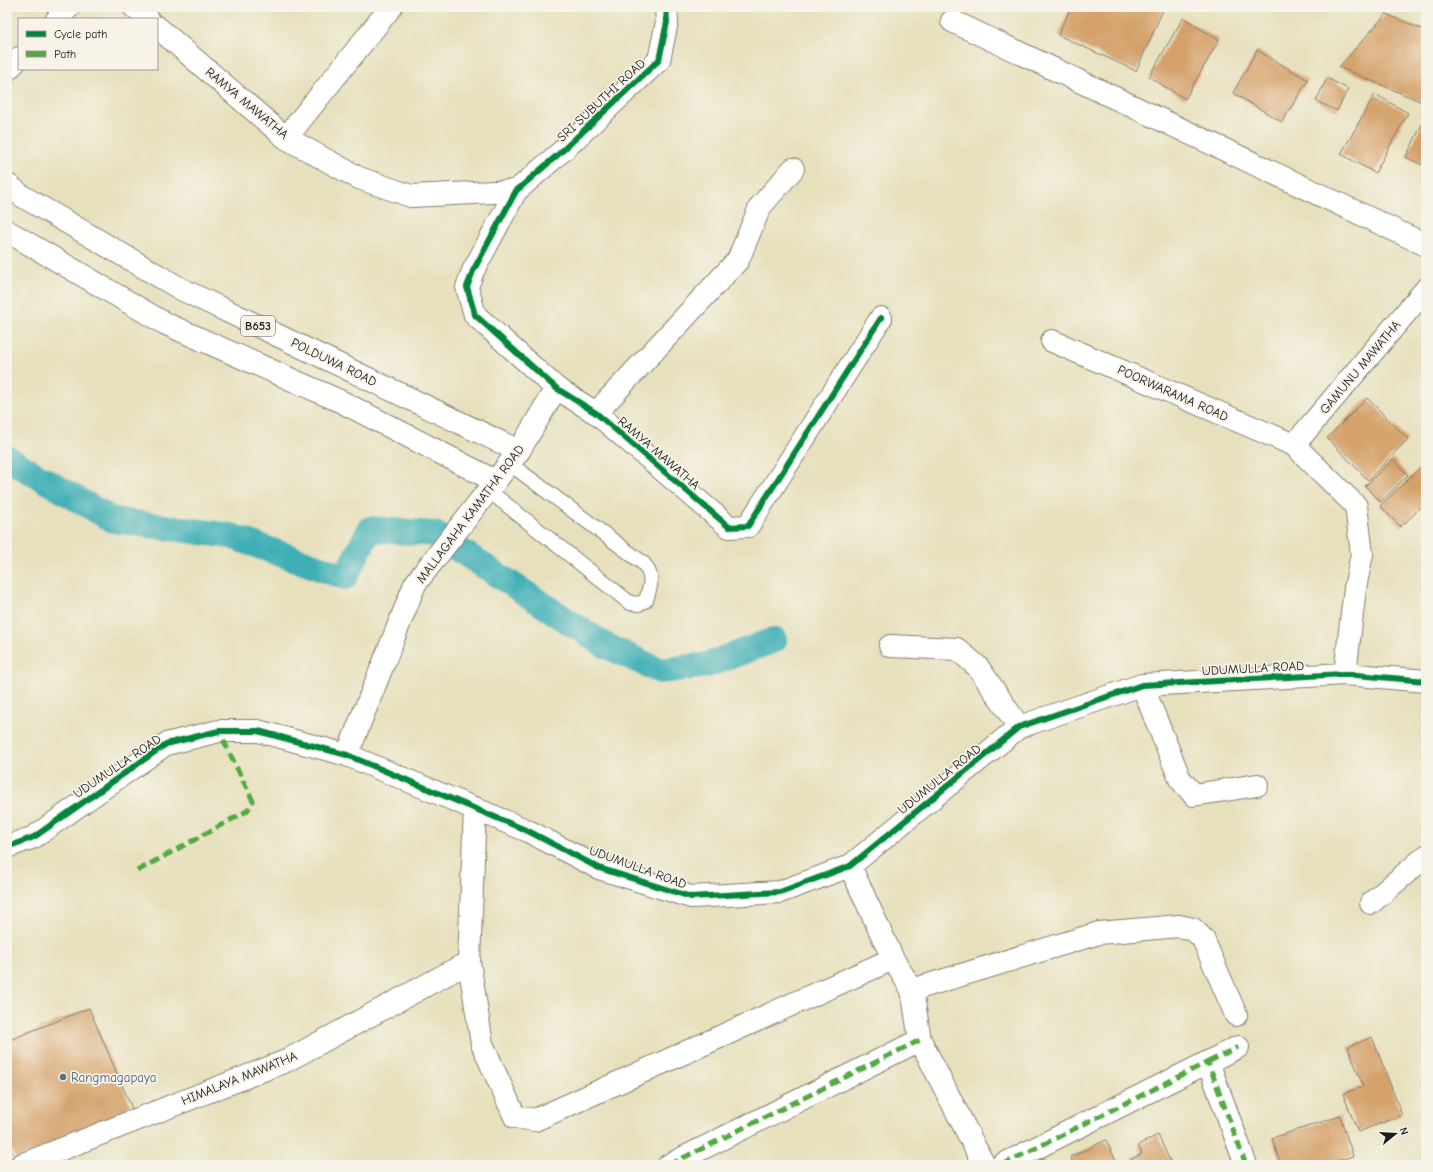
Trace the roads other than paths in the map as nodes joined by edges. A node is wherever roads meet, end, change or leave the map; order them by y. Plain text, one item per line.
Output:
1 (69, 7) edge
2 (134, 7) edge
3 (391, 7) edge
4 (666, 7) edge
5 (58, 18) edge
6 (147, 18) edge
7 (952, 21) dead end
8 (158, 28) edge
9 (18, 59) edge
10 (7, 70) edge
11 (286, 138) junction
12 (793, 169) dead end
13 (7, 184) edge
14 (516, 191) junction
15 (7, 231) edge
16 (1426, 245) edge
17 (1426, 289) edge
18 (881, 318) dead end
19 (1052, 340) dead end
20 (556, 388) junction
21 (596, 413) junction
22 (1294, 445) junction
23 (514, 457) junction
24 (492, 485) junction
25 (890, 646) dead end
26 (1345, 674) junction
27 (1426, 681) edge
28 (1142, 685) junction
29 (1019, 728) junction
30 (347, 755) junction
31 (1257, 785) dead end
32 (475, 808) junction
33 (7, 847) edge
34 (1426, 856) edge
35 (850, 866) junction
36 (1371, 903) dead end
37 (893, 959) junction
38 (469, 962) junction
39 (912, 990) junction
40 (1236, 1015) dead end
41 (920, 1040) junction
42 (1238, 1047) dead end
43 (1208, 1062) junction
44 (21, 1165) edge
45 (669, 1165) edge
46 (984, 1165) edge
47 (1002, 1165) edge
48 (1246, 1165) edge

1 - 5 street
2 - 6 street
3 - 11 street
4 - 14 street, SRI SUBUTHI ROAD
7 - 16 street
8 - 11 street, RAMYA MAWATHA
9 - 10 street
11 - 14 street, RAMYA MAWATHA
12 - 21 street
13 - 23 street, POLDUWA ROAD / B653
14 - 20 street, RAMYA MAWATHA
15 - 24 street, B653
17 - 22 street, GAMUNU MAWATHA
18 - 21 street, RAMYA MAWATHA
19 - 22 street, POORWARAMA ROAD
20 - 21 street, RAMYA MAWATHA
20 - 23 street, MALLAGAHA KAMATHA ROAD
22 - 26 street
23 - 24 street, MALLAGAHA KAMATHA ROAD
23 - 24 lane
24 - 30 street, MALLAGAHA KAMATHA ROAD
25 - 29 street
26 - 27 street, UDUMULLA ROAD
26 - 28 street, UDUMULLA ROAD
28 - 29 street, UDUMULLA ROAD
28 - 31 street
29 - 35 street, UDUMULLA ROAD
30 - 32 street, UDUMULLA ROAD
30 - 33 street, UDUMULLA ROAD
32 - 35 street, UDUMULLA ROAD
32 - 38 street
34 - 36 street
35 - 37 street
37 - 38 street
37 - 39 street
38 - 44 street, HIMALAYA MAWATHA
39 - 40 street
39 - 41 street
41 - 45 street
41 - 46 street
42 - 43 street
43 - 47 street
43 - 48 street

